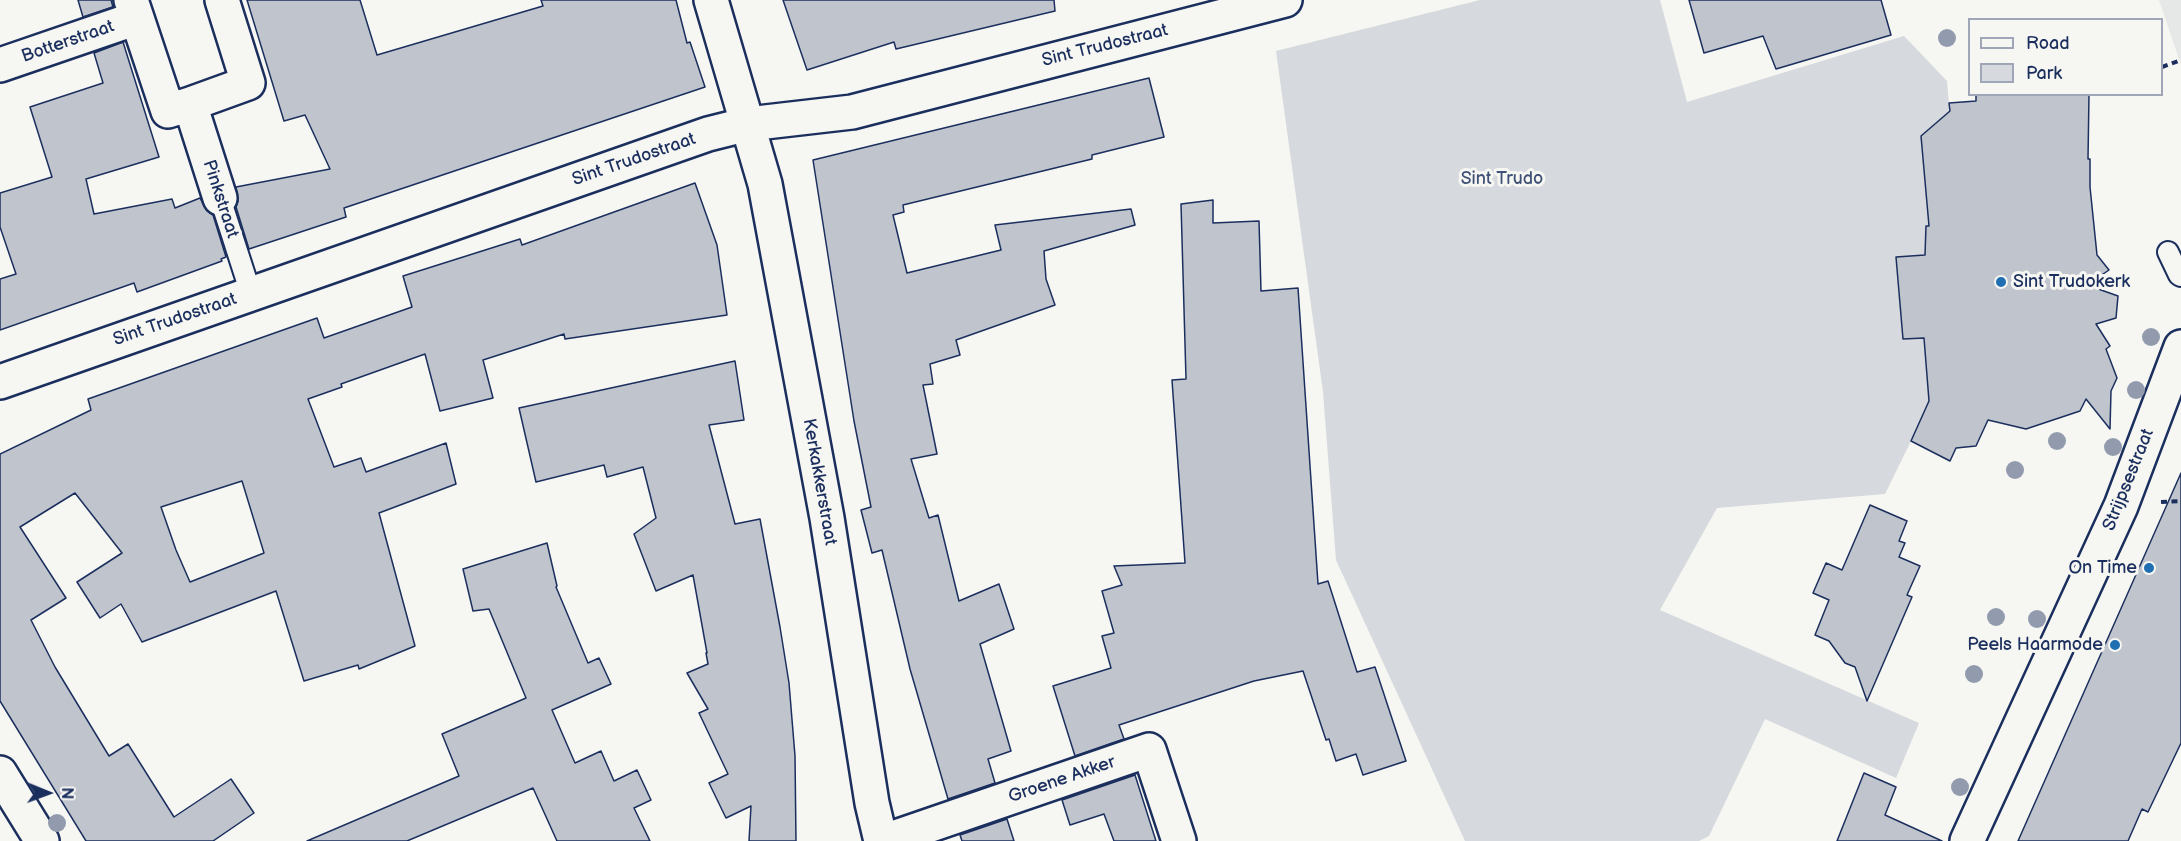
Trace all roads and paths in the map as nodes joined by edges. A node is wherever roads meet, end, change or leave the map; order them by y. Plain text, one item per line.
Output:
1 (222, 0) edge
2 (711, 0) edge
3 (1285, 0) edge
4 (134, 9) edge
5 (2181, 60) edge
6 (0, 65) edge
7 (2163, 67) edge
8 (190, 104) junction
9 (748, 124) junction
10 (220, 198) joint
11 (2168, 252) dead end
12 (2181, 276) edge
13 (251, 294) junction
14 (2181, 347) edge
15 (0, 381) edge
16 (2181, 501) edge
17 (2160, 502) dead end
18 (0, 773) edge
19 (42, 841) edge
20 (882, 841) edge
21 (1179, 841) edge
22 (1967, 841) edge

1 - 8 street
2 - 9 street, Kerkakkerstraat
3 - 9 street, Sint Trudostraat
4 - 6 street, Botterstraat
4 - 8 street
5 - 7 path
8 - 10 street, Pinkstraat
9 - 13 street, Sint Trudostraat
9 - 20 street, Kerkakkerstraat
10 - 13 lane, Pinkstraat
11 - 12 lane
13 - 15 street, Sint Trudostraat
14 - 22 street, Strijpsestraat
16 - 17 path
18 - 19 street
20 - 21 street, Groene Akker

